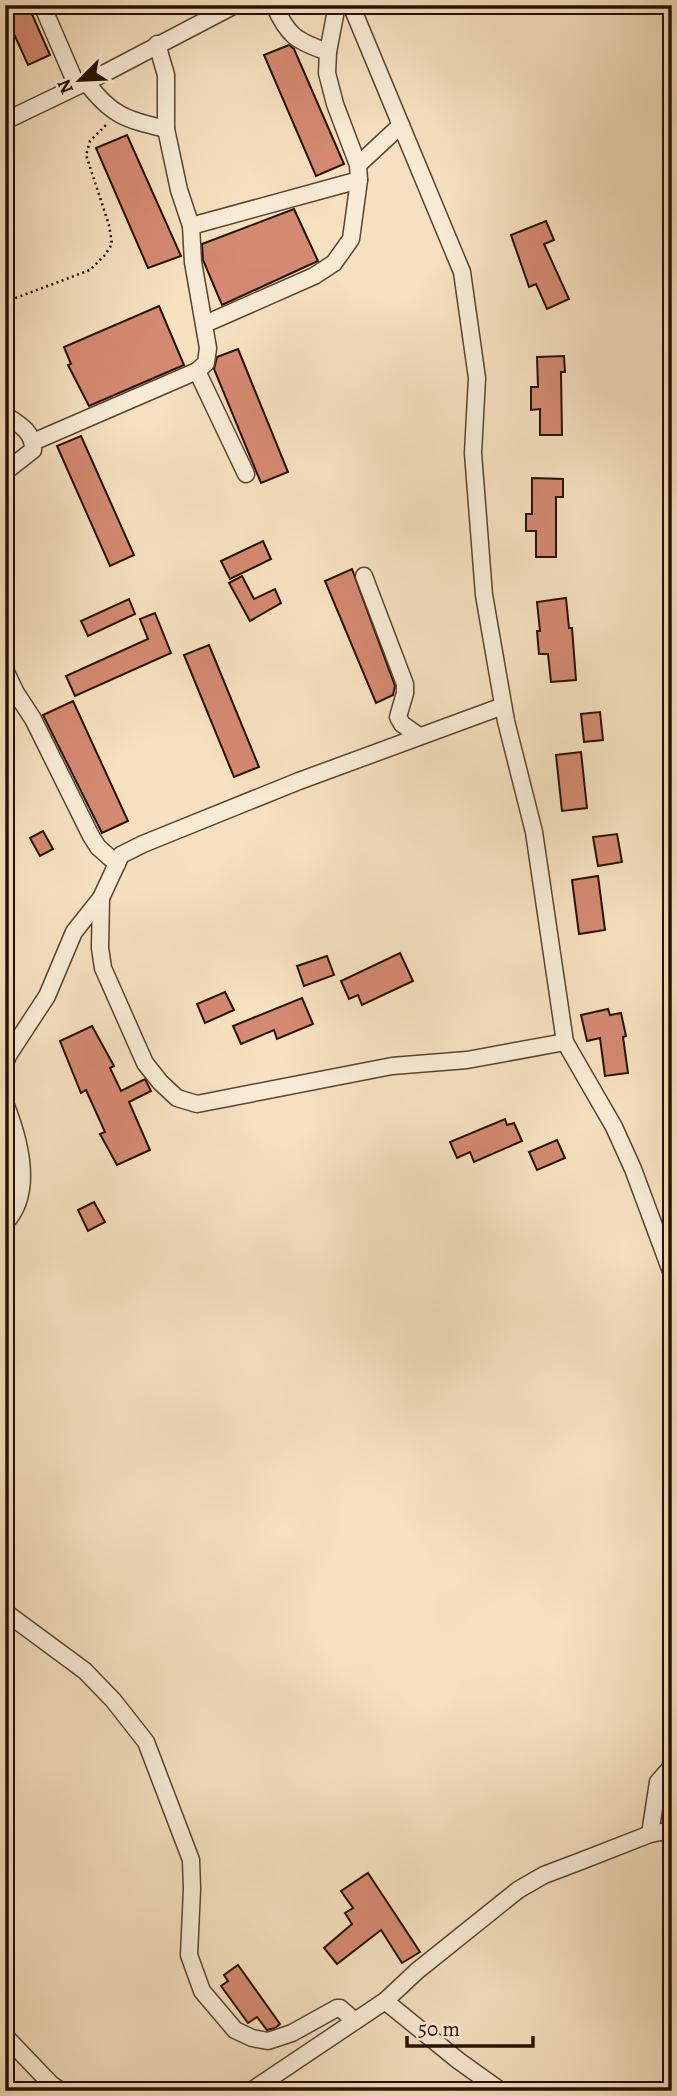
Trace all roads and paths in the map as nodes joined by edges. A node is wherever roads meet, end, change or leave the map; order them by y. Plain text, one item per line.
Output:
1 (42, 5) edge
2 (235, 5) edge
3 (274, 5) edge
4 (337, 5) edge
5 (351, 5) edge
6 (209, 11) edge
7 (156, 44) junction
8 (328, 52) junction
9 (81, 84) junction
10 (117, 114) junction
11 (5, 121) edge
12 (401, 125) junction
13 (166, 130) junction
14 (359, 173) junction
15 (191, 226) junction
16 (5, 302) edge
17 (205, 324) junction
18 (197, 371) junction
19 (5, 415) edge
20 (33, 442) junction
21 (5, 472) edge
22 (246, 474) dead end
23 (365, 576) dead end
24 (5, 670) edge
25 (503, 706) junction
26 (419, 736) junction
27 (117, 864) junction
28 (101, 898) junction
29 (565, 1042) junction
30 (5, 1063) edge
31 (5, 1103) edge
32 (5, 1223) edge
33 (672, 1273) edge
34 (5, 1612) edge
35 (672, 1766) edge
36 (672, 1830) edge
37 (650, 1834) junction
38 (385, 2001) junction
39 (355, 2021) junction
40 (5, 2036) edge
41 (61, 2091) edge
42 (251, 2091) edge
43 (501, 2091) edge

1 - 9 street
2 - 6 street
3 - 8 street
4 - 8 street
5 - 12 street
6 - 7 street
7 - 9 street
7 - 13 street
8 - 14 street
9 - 10 street
9 - 11 street
10 - 13 street
10 - 16 path
12 - 14 street
12 - 25 street
13 - 15 street
14 - 15 street
14 - 17 street
15 - 17 street
17 - 18 street
18 - 20 street
18 - 22 street
19 - 20 street
20 - 21 street
23 - 26 street
24 - 27 street
25 - 26 street
25 - 29 street
26 - 27 street
27 - 28 street
28 - 29 street
28 - 30 street
29 - 33 street
31 - 32 street
34 - 39 street
35 - 37 street
36 - 37 street
37 - 38 street
38 - 39 street
38 - 43 street
39 - 42 street
40 - 41 street

